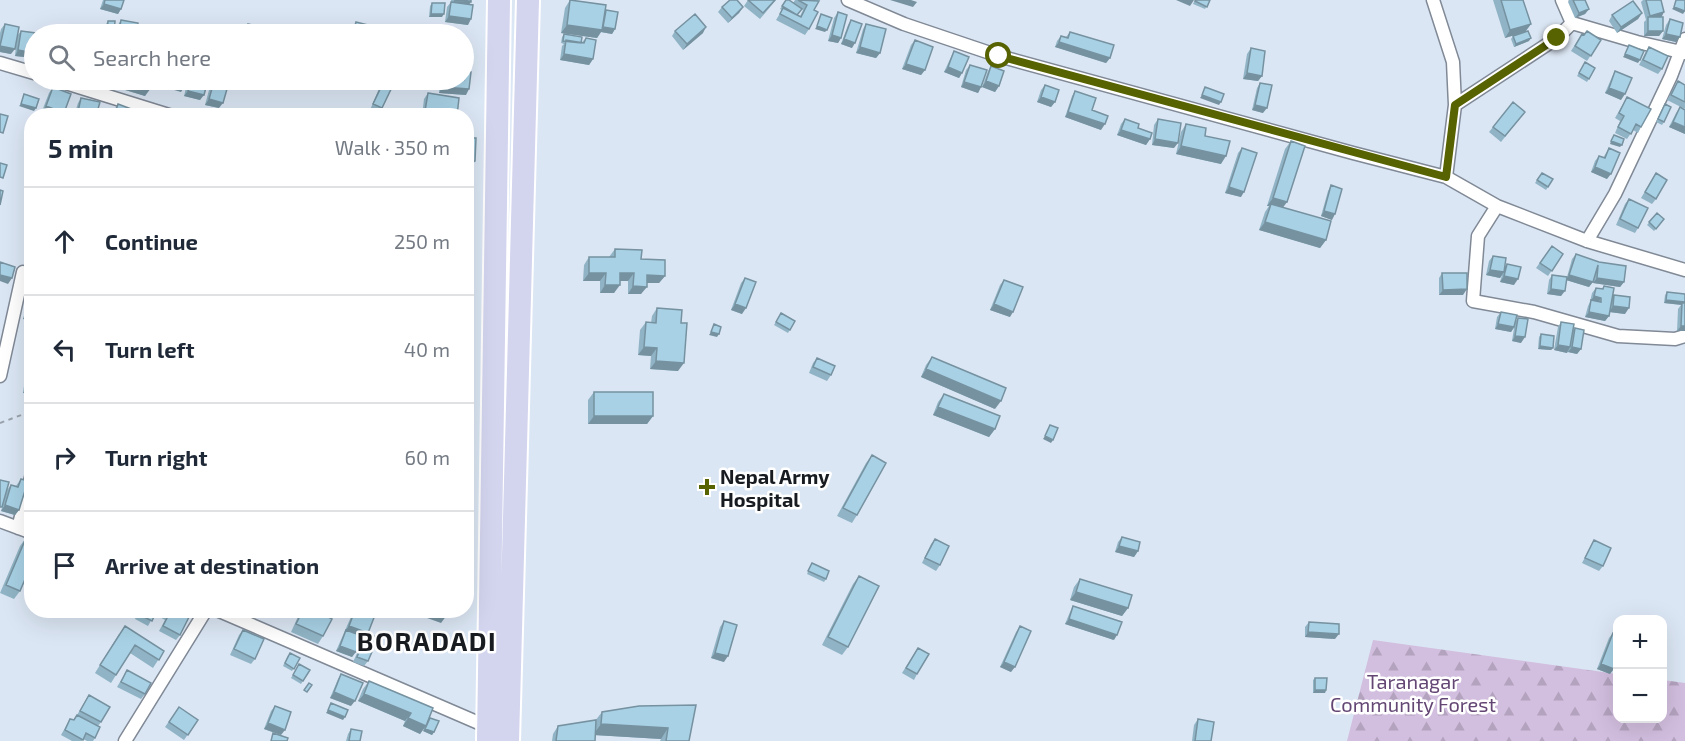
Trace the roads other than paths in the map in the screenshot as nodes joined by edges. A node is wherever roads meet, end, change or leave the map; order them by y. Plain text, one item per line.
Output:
1 (500, 0) edge
2 (528, 0) edge
3 (848, 0) edge
4 (1433, 0) edge
5 (1562, 0) edge
6 (1572, 23) junction
7 (1685, 39) edge
8 (1682, 53) edge
9 (0, 63) edge
10 (24, 70) edge
11 (88, 90) edge
12 (1455, 105) junction
13 (146, 108) edge
14 (1446, 177) junction
15 (1497, 206) junction
16 (1587, 241) junction
17 (1685, 270) edge
18 (24, 272) edge
19 (1685, 336) edge
20 (0, 376) edge
21 (24, 505) edge
22 (0, 520) edge
23 (18, 528) junction
24 (24, 530) edge
25 (201, 618) edge
26 (234, 618) edge
27 (488, 734) edge
28 (125, 741) edge
29 (508, 741) edge

1 - 27 highway
2 - 29 highway
3 - 14 street
4 - 12 street
5 - 6 street
6 - 8 street
6 - 12 street
7 - 8 street
8 - 16 street
9 - 10 street
11 - 13 street
12 - 14 street
14 - 15 street
15 - 16 street
15 - 19 street
16 - 17 street
18 - 20 street
21 - 23 street
22 - 23 street
23 - 24 street
25 - 28 street
26 - 27 street

